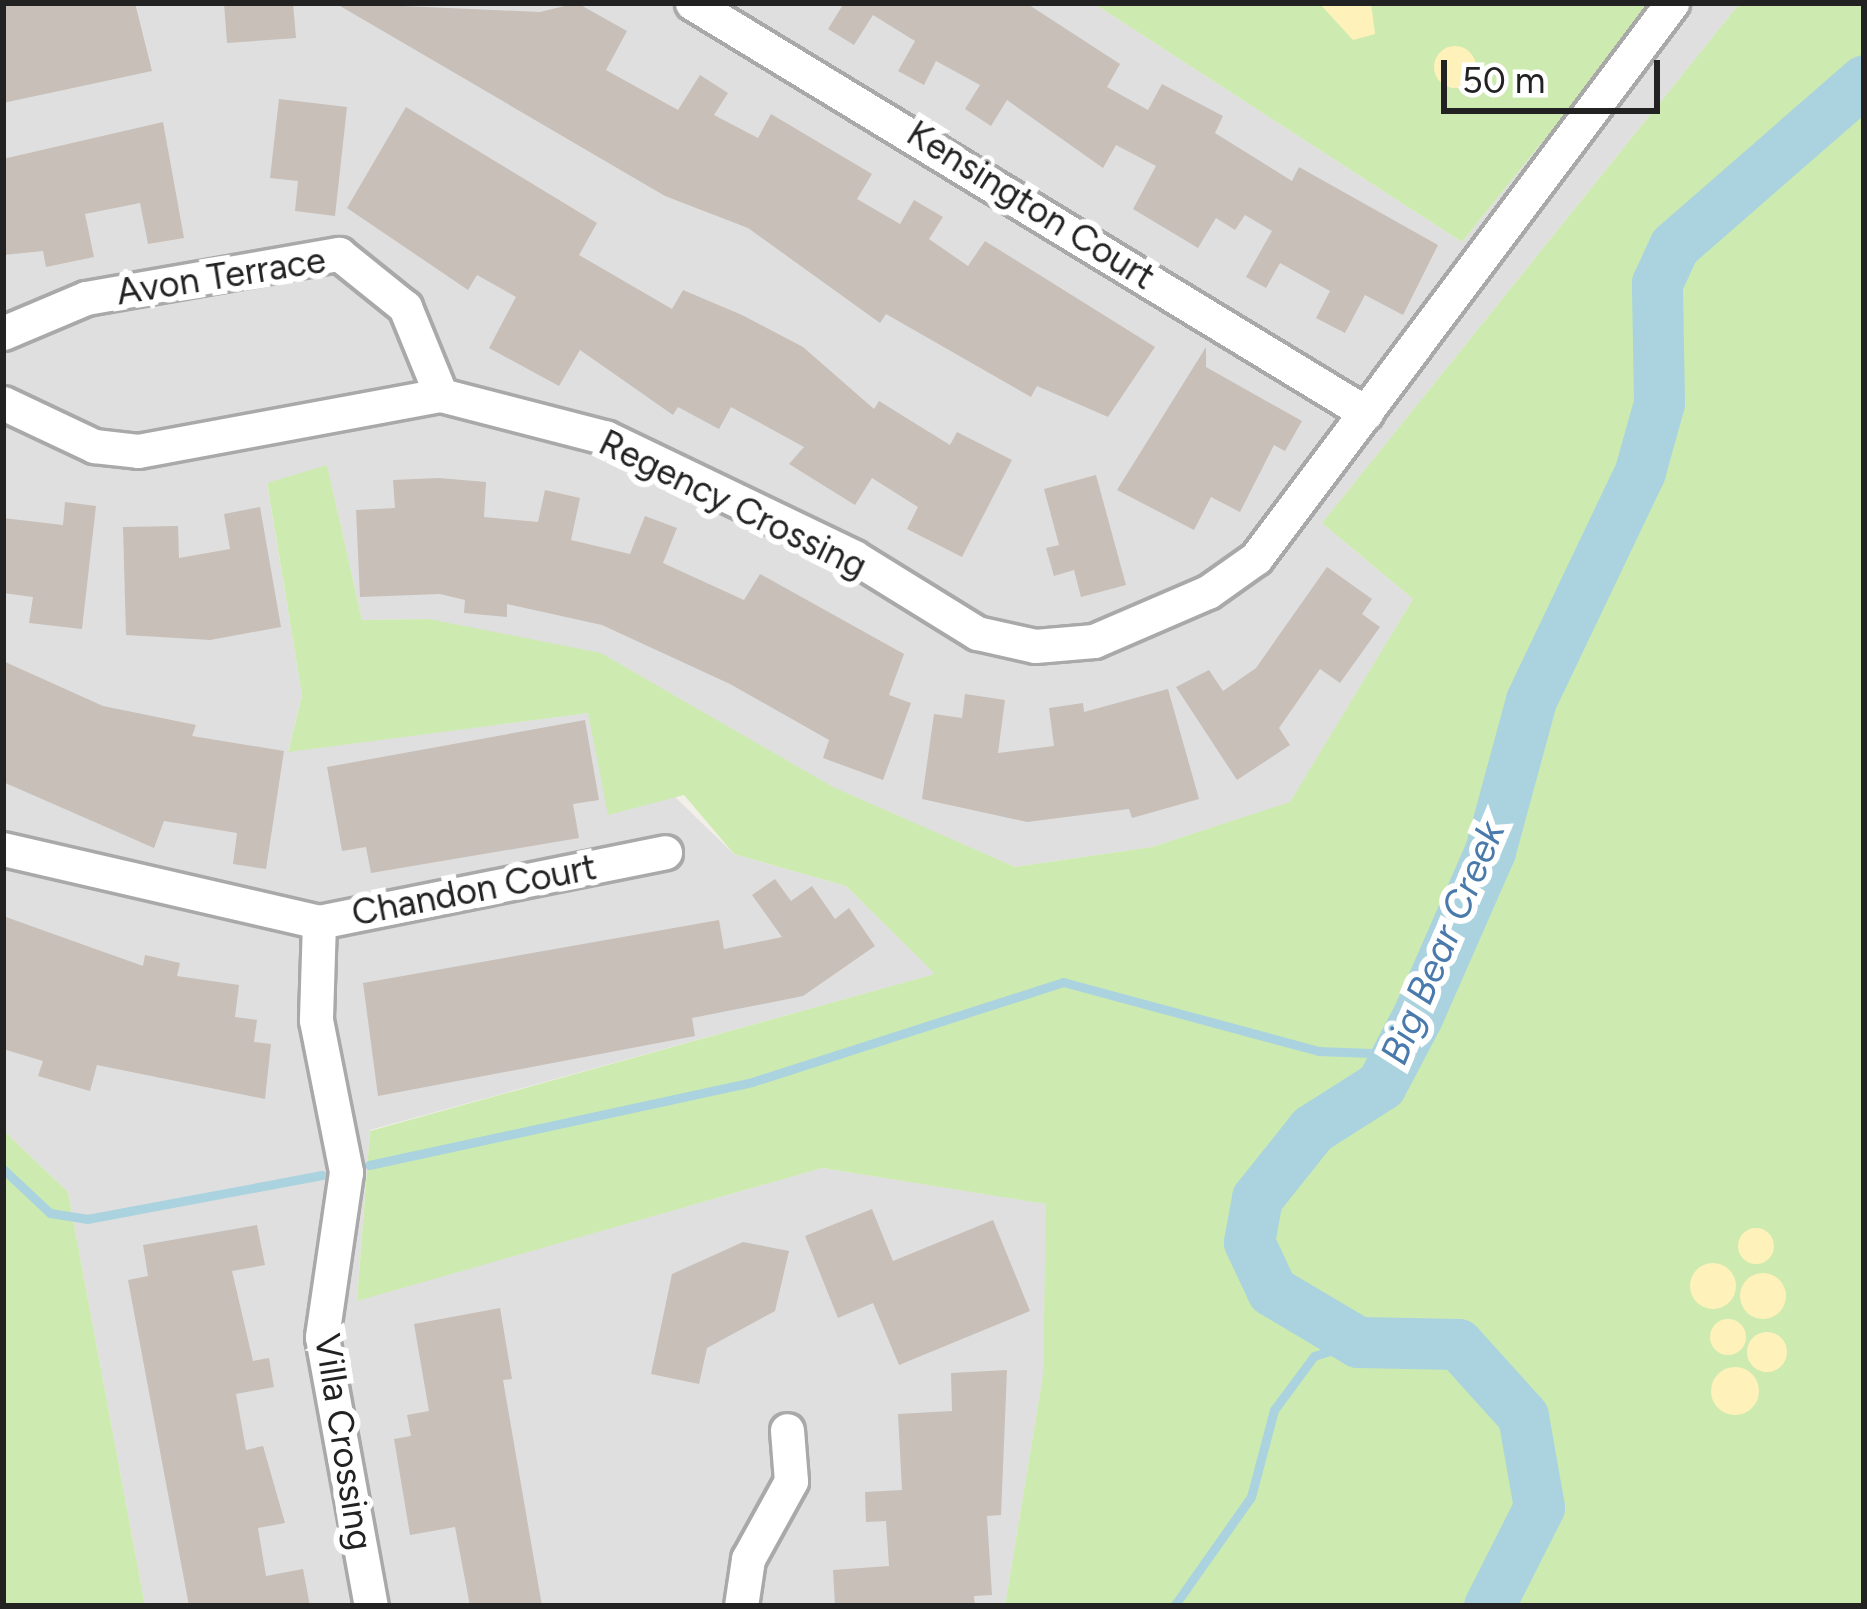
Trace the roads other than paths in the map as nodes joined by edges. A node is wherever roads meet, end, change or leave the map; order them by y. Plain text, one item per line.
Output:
1 (692, 3) edge
2 (1672, 3) edge
3 (3, 333) edge
4 (442, 395) junction
5 (3, 403) edge
6 (1366, 412) junction
7 (3, 849) edge
8 (665, 852) dead end
9 (319, 922) junction
10 (788, 1430) dead end
11 (371, 1606) edge
12 (741, 1606) edge

1 - 6 street, Kensington Court
2 - 6 street, Regency Crossing
3 - 4 street, Avon Terrace
4 - 5 street, Regency Crossing
4 - 6 street, Regency Crossing
7 - 9 street, Chandon Court
8 - 9 street, Chandon Court
9 - 11 street, Villa Crossing
10 - 12 street

